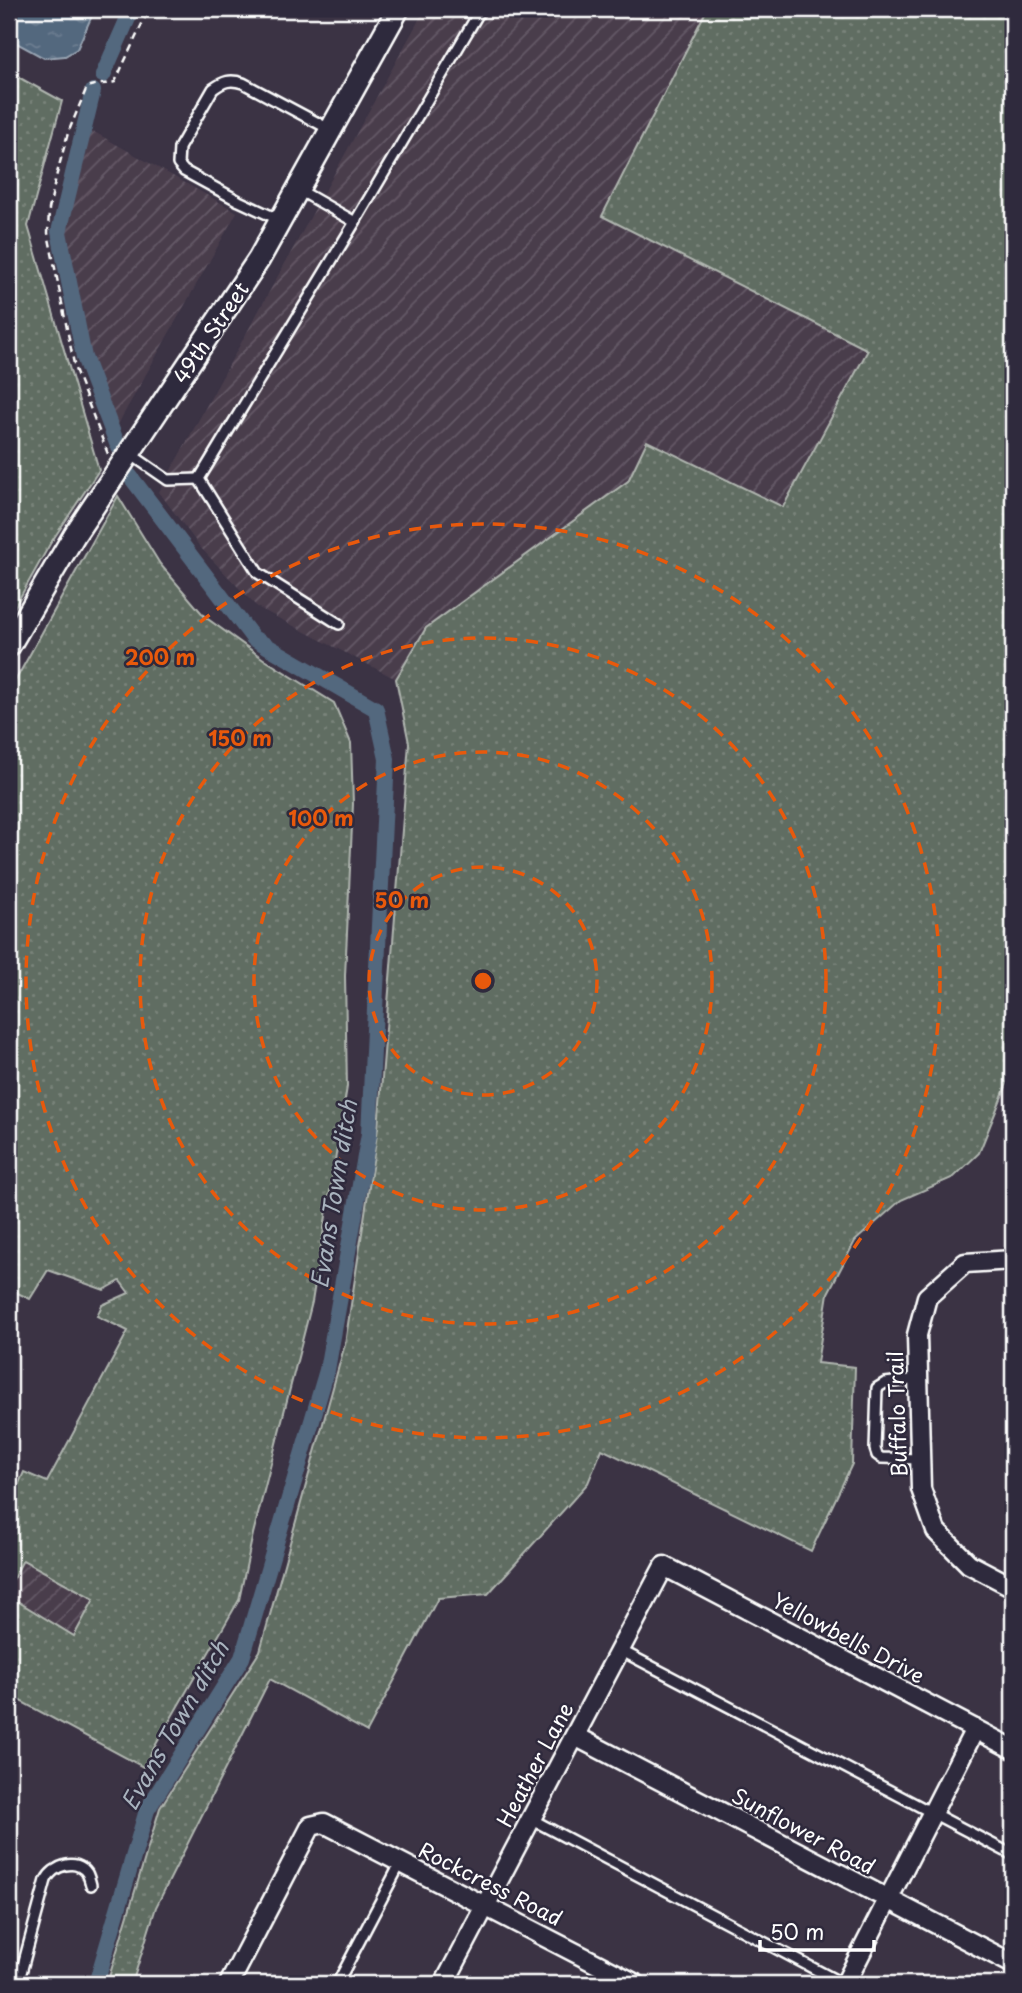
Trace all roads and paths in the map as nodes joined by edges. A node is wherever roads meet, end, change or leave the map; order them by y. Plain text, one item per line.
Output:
1 (149, 9) edge
2 (398, 9) edge
3 (481, 9) edge
4 (331, 130) junction
5 (297, 189) junction
6 (280, 220) junction
7 (355, 222) junction
8 (129, 453) junction
9 (116, 473) junction
10 (199, 480) junction
11 (339, 624) dead end
12 (9, 646) edge
13 (1013, 1260) edge
14 (919, 1379) junction
15 (921, 1459) junction
16 (664, 1566) joint
17 (1013, 1587) edge
18 (620, 1650) junction
19 (975, 1729) junction
20 (575, 1735) junction
21 (1013, 1749) edge
22 (932, 1813) junction
23 (531, 1819) junction
24 (1013, 1855) edge
25 (401, 1862) junction
26 (91, 1885) dead end
27 (888, 1899) junction
28 (485, 1905) junction
29 (1013, 1964) edge
30 (9, 1975) edge
31 (23, 1982) edge
32 (229, 1984) edge
33 (337, 1984) edge
34 (444, 1984) edge
35 (636, 1984) edge
36 (844, 1984) edge

1 - 9 path
2 - 4 street, 49th Street
3 - 7 lane
4 - 5 street, 49th Street
4 - 6 lane
5 - 6 street, 49th Street
5 - 7 lane
6 - 8 street, 49th Street
7 - 10 lane
8 - 9 street, 49th Street
8 - 10 lane
9 - 12 street, 49th Street
10 - 11 lane
13 - 14 street, Buffalo Trail
14 - 15 street, Buffalo Trail
14 - 15 lane
15 - 17 street, Buffalo Trail
16 - 18 street, Heather Lane
16 - 19 street, Yellowbells Drive
18 - 20 street, Heather Lane
18 - 22 lane
19 - 21 street, Yellowbells Drive
19 - 22 street
20 - 23 street, Heather Lane
20 - 27 street, Sunflower Road
22 - 24 lane
22 - 27 street
23 - 28 street, Heather Lane
23 - 36 lane
25 - 28 street, Rockcress Road
25 - 32 street, Rockcress Road
25 - 33 lane
26 - 31 lane
27 - 29 street, Sunflower Road
27 - 36 street
28 - 34 street, Heather Lane
28 - 35 street, Rockcress Road
30 - 31 lane

